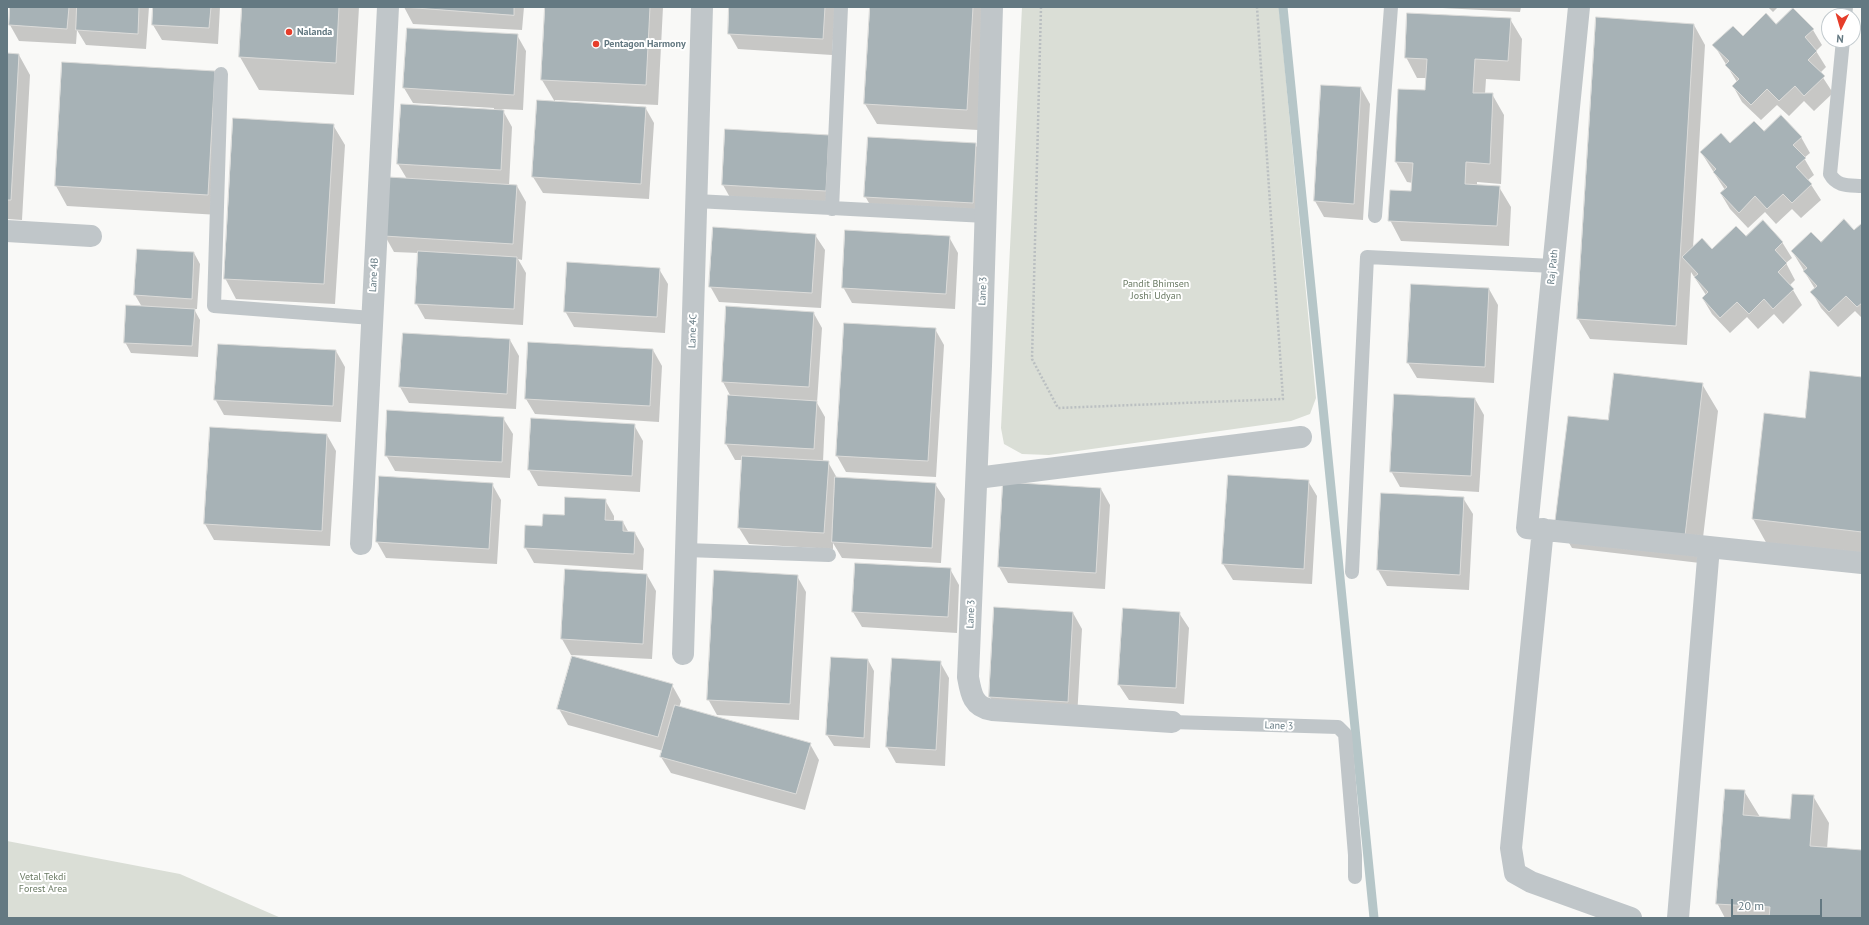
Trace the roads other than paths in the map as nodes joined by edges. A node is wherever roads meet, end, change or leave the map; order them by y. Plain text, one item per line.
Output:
1 (388, 7) edge
2 (702, 7) edge
3 (841, 7) edge
4 (992, 7) edge
5 (1391, 7) edge
6 (1579, 7) edge
7 (1842, 48) edge
8 (221, 74) dead end
9 (1862, 186) edge
10 (696, 201) junction
11 (832, 209) junction
12 (986, 216) junction
13 (1375, 216) dead end
14 (7, 231) edge
15 (90, 236) dead end
16 (1554, 266) junction
17 (372, 318) junction
18 (1301, 437) dead end
19 (977, 478) junction
20 (1535, 528) junction
21 (361, 544) dead end
22 (1709, 547) junction
23 (686, 550) junction
24 (828, 555) dead end
25 (1862, 563) edge
26 (1352, 572) dead end
27 (683, 654) dead end
28 (1172, 722) joint
29 (1355, 877) dead end
30 (1631, 918) edge
31 (1678, 918) edge

1 - 17 street, Lane 4B
2 - 10 street, Lane 4C
3 - 11 lane
4 - 12 street, Lane 3
5 - 13 lane
6 - 16 street, Raj Path
7 - 9 lane
8 - 17 lane
10 - 11 lane
10 - 23 street, Lane 4C
11 - 12 lane
12 - 19 street, Lane 3
14 - 15 street
16 - 20 street, Raj Path
16 - 26 lane
17 - 21 street, Lane 4B
18 - 19 street
19 - 28 street, Lane 3
20 - 22 street
20 - 30 street, Raj Path
22 - 25 street
22 - 31 street
23 - 24 lane
23 - 27 street, Lane 4C
28 - 29 lane, Lane 3

